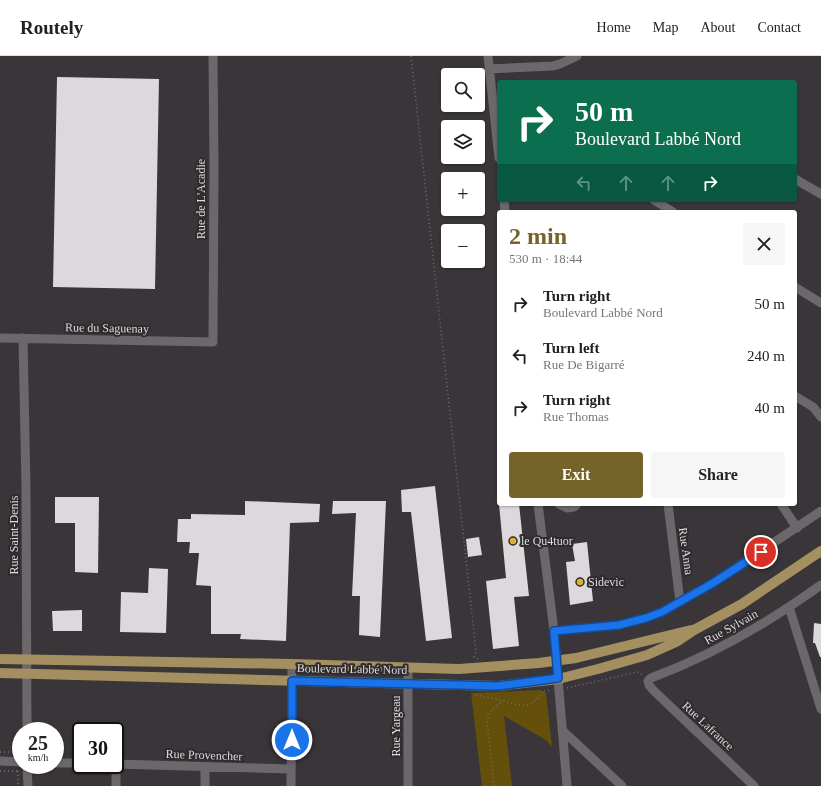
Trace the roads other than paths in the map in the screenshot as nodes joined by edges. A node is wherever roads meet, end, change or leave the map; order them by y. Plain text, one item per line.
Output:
1 (212, 56) edge
2 (488, 56) edge
3 (577, 56) edge
4 (489, 69) junction
5 (497, 140) edge
6 (797, 180) edge
7 (821, 194) edge
8 (657, 202) edge
9 (670, 210) edge
10 (797, 288) edge
11 (821, 303) edge
12 (0, 338) edge
13 (23, 338) junction
14 (213, 342) joint
15 (797, 397) edge
16 (821, 417) edge
17 (538, 506) edge
18 (563, 506) edge
19 (575, 506) edge
20 (668, 506) edge
21 (782, 506) edge
22 (821, 511) edge
23 (797, 528) junction
24 (821, 551) edge
25 (821, 585) edge
26 (680, 602) junction
27 (789, 607) junction
28 (694, 630) junction
29 (554, 631) junction
30 (0, 659) edge
31 (26, 660) junction
32 (556, 661) junction
33 (292, 664) junction
34 (408, 667) junction
35 (0, 673) edge
36 (27, 674) junction
37 (558, 678) junction
38 (292, 681) junction
39 (648, 681) joint
40 (408, 683) junction
41 (821, 709) edge
42 (27, 722) edge
43 (562, 730) junction
44 (0, 761) edge
45 (12, 762) edge
46 (124, 764) edge
47 (205, 767) junction
48 (291, 769) junction
49 (28, 774) edge
50 (115, 774) edge
51 (28, 786) edge
52 (116, 786) edge
53 (205, 786) edge
54 (291, 786) edge
55 (408, 786) edge
56 (567, 786) edge
57 (622, 786) edge
58 (754, 786) edge

1 - 14 street, Rue de L'Acadie
2 - 4 street
3 - 4 street
4 - 5 street
6 - 7 street
8 - 9 street
10 - 11 street
12 - 13 street, Rue du Saguenay
13 - 14 street, Rue du Saguenay
13 - 31 street, Rue Saint-Denis
15 - 16 street
17 - 29 street
18 - 19 street
20 - 26 street, Rue Anna
21 - 23 street
22 - 23 street
23 - 26 street
24 - 28 main road, Boulevard Labbé Nord
25 - 27 street, Rue Sylvain
26 - 29 street
27 - 39 street, Rue Sylvain
27 - 41 street
28 - 32 main road, Boulevard Labbé Nord
28 - 37 main road, Boulevard Labbé Nord
29 - 32 street
30 - 31 main road, Boulevard Labbé Nord
31 - 33 main road, Boulevard Labbé Nord
31 - 36 street, Rue Saint-Denis
32 - 34 main road, Boulevard Labbé Nord
32 - 37 street
33 - 34 main road, Boulevard Labbé Nord
33 - 38 street
34 - 40 street, Rue Yargeau
35 - 36 main road, Boulevard Labbé Nord
36 - 38 main road, Boulevard Labbé Nord
36 - 42 street, Rue Saint-Denis
37 - 40 main road, Boulevard Labbé Nord
37 - 43 street
38 - 40 main road, Boulevard Labbé Nord
38 - 48 street
39 - 58 street, Rue Lafrance
40 - 55 street, Rue Yargeau
43 - 56 street
43 - 57 street
44 - 45 street
46 - 47 street, Rue Provencher
47 - 48 street, Rue Provencher
47 - 53 street
48 - 54 street
49 - 51 street
50 - 52 street

